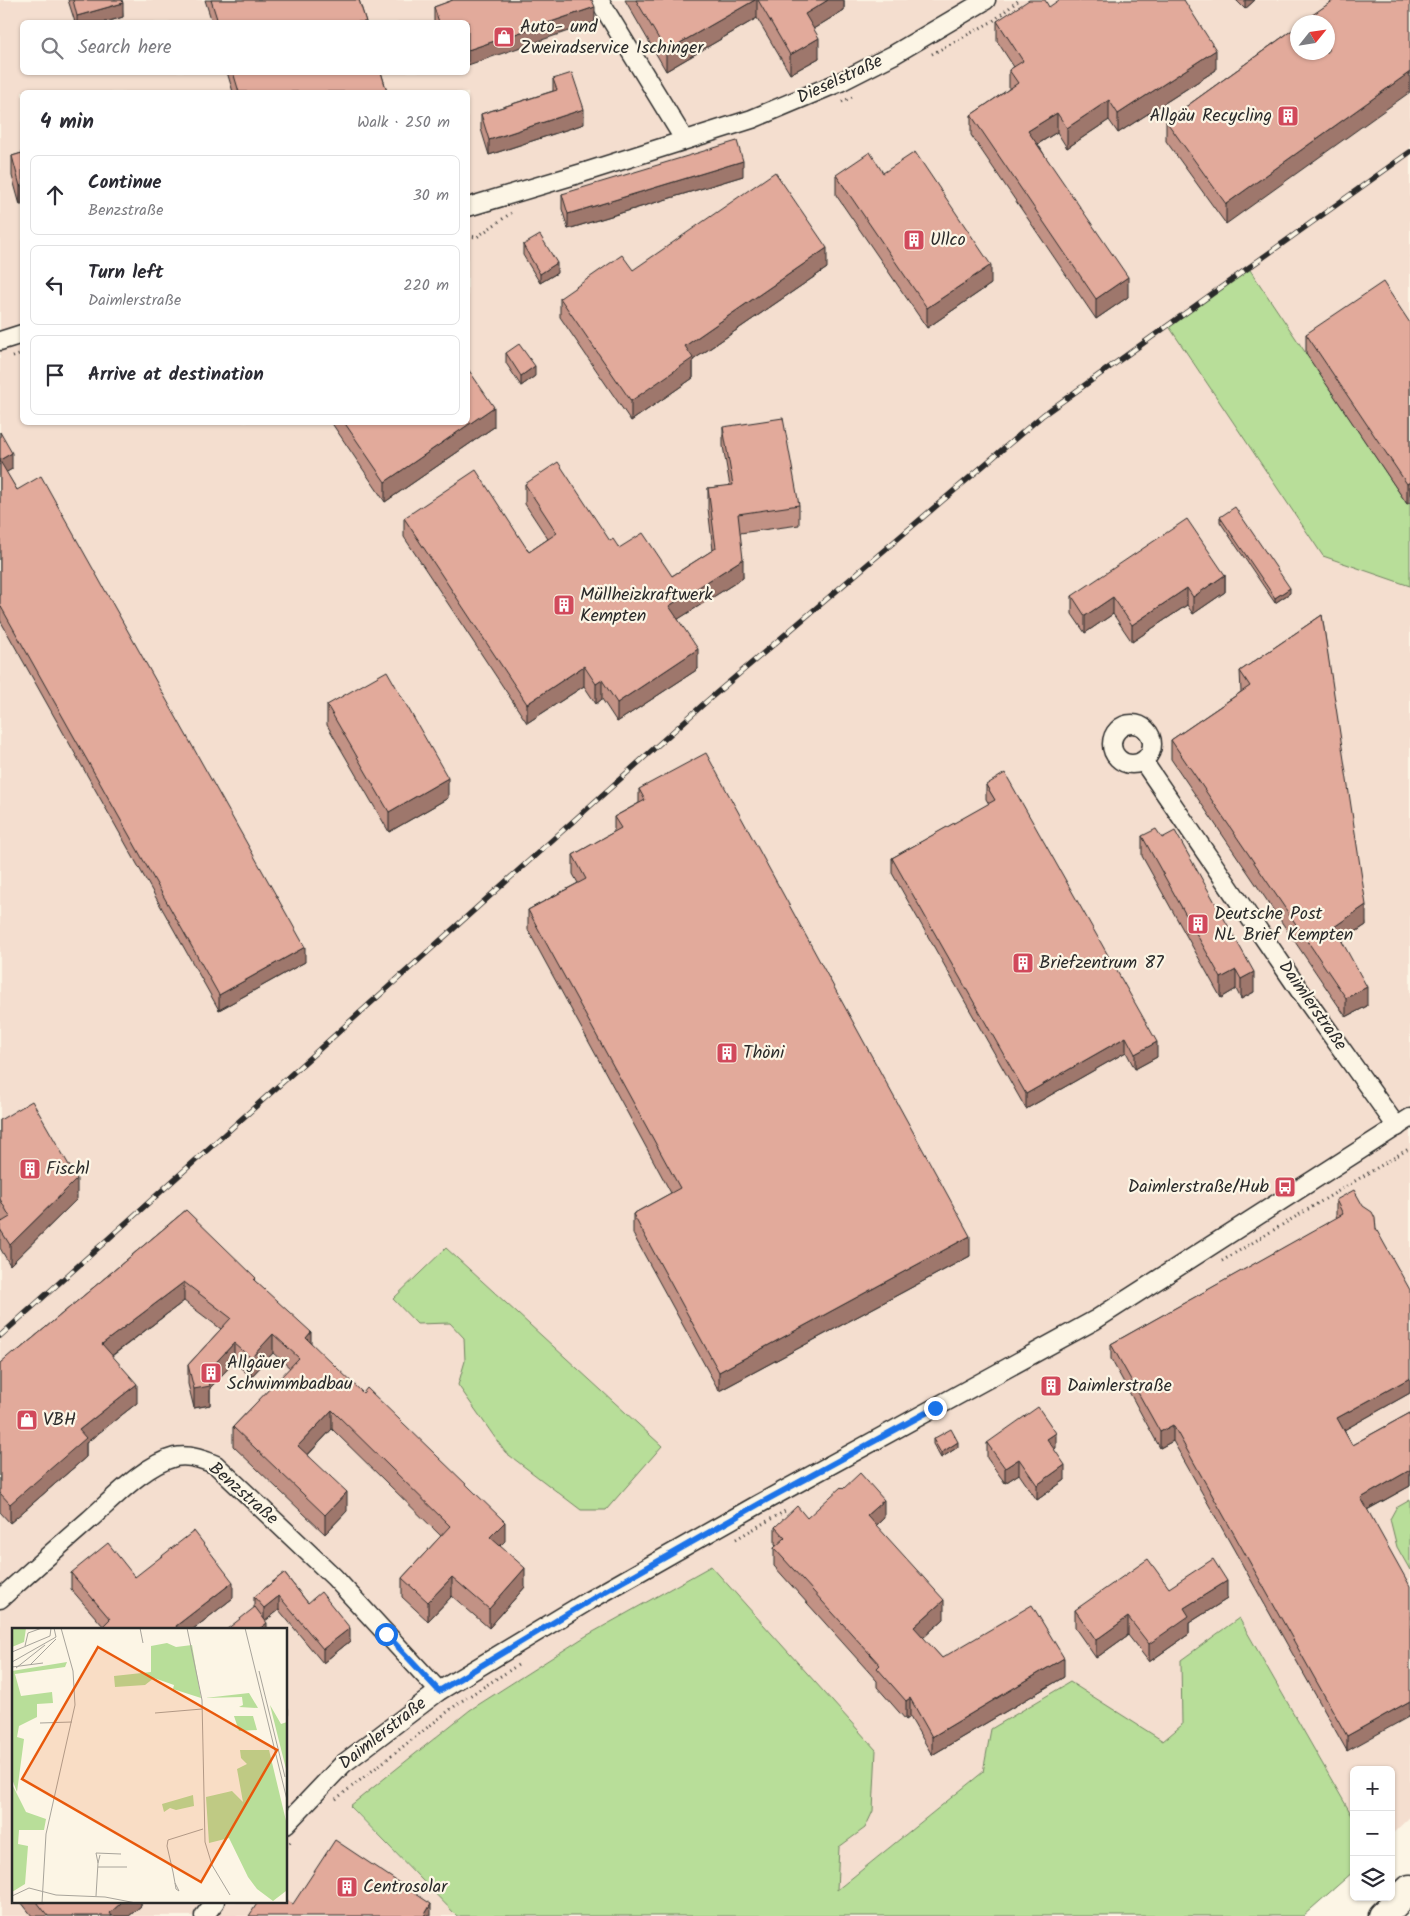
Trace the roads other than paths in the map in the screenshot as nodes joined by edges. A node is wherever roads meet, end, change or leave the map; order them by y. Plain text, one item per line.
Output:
1 (599, 0) edge
2 (986, 0) edge
3 (684, 139) junction
4 (470, 206) edge
5 (20, 335) edge
6 (0, 341) edge
7 (1143, 761) dead end
8 (1403, 1123) edge
9 (0, 1599) edge
10 (439, 1691) junction
11 (289, 1832) edge
12 (1410, 1889) edge
13 (213, 1904) edge
14 (204, 1916) edge
15 (1382, 1916) edge

1 - 3 street
2 - 3 street, Dieselstraße
3 - 4 street, Dieselstraße
5 - 6 street
7 - 8 street, Daimlerstraße
8 - 10 street, Daimlerstraße
9 - 10 street, Benzstraße
10 - 11 street, Daimlerstraße
12 - 15 highway
13 - 14 street

